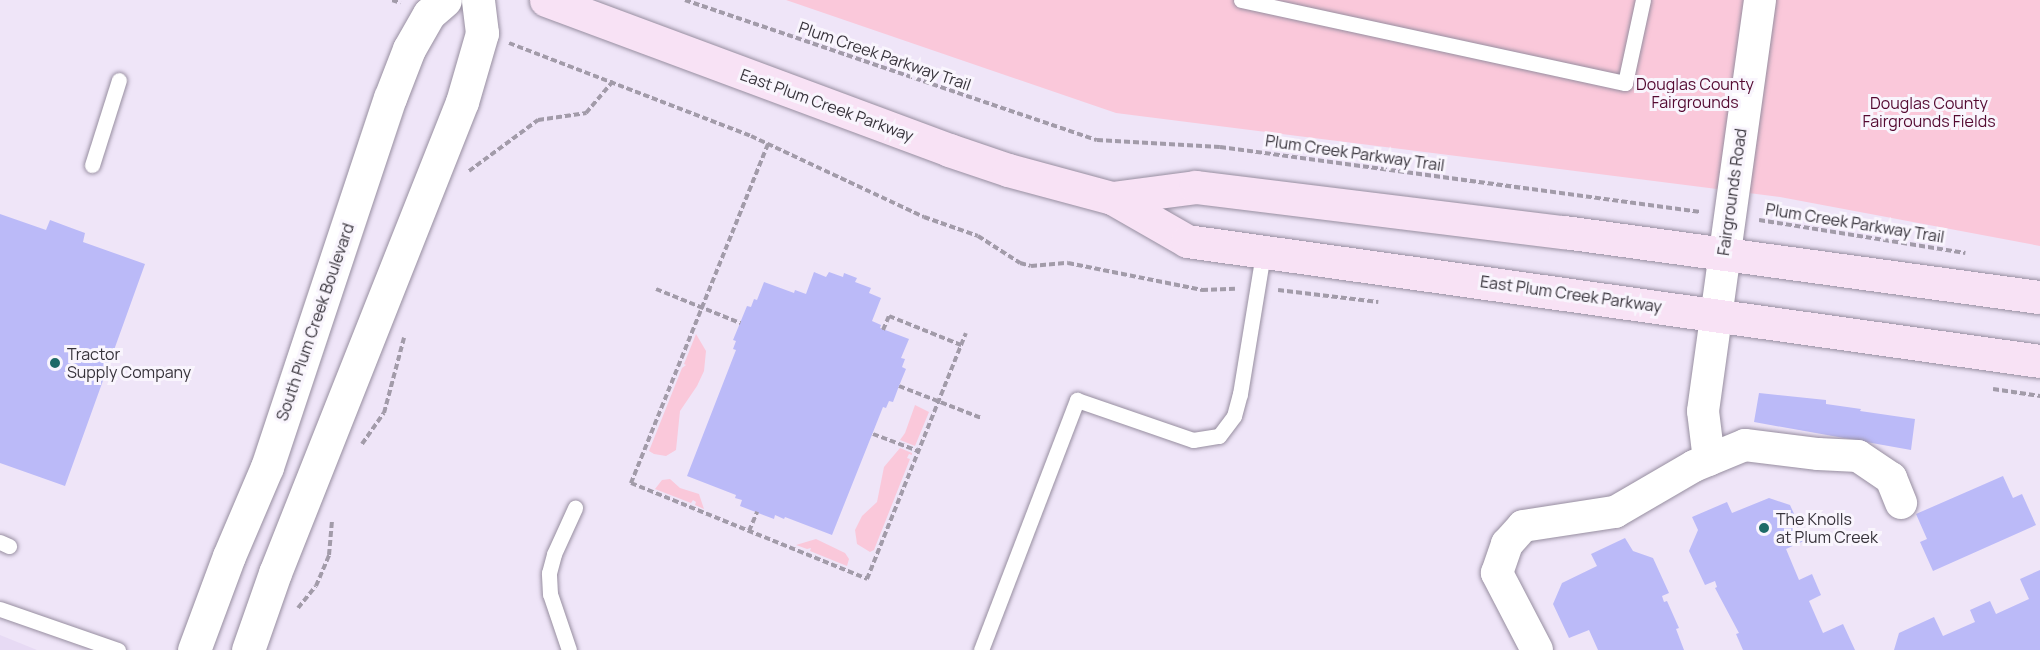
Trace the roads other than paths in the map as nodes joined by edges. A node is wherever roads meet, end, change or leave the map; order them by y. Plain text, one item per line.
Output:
1 (445, 0) edge
2 (478, 0) edge
3 (546, 0) edge
4 (1241, 0) edge
5 (1643, 0) edge
6 (1760, 0) edge
7 (119, 80) dead end
8 (92, 165) dead end
9 (1112, 198) junction
10 (1263, 253) junction
11 (1724, 254) junction
12 (2040, 297) edge
13 (1715, 314) junction
14 (2040, 361) edge
15 (1710, 459) junction
16 (1901, 503) dead end
17 (575, 508) dead end
18 (0, 609) edge
19 (118, 650) edge
20 (194, 650) edge
21 (248, 650) edge
22 (569, 650) edge
23 (981, 650) edge
24 (1537, 650) edge

1 - 20 street, South Plum Creek Boulevard
2 - 21 street
3 - 9 main road, East Plum Creek Parkway
4 - 5 lane
6 - 11 street, Fairgrounds Road
7 - 8 lane
9 - 10 main road, East Plum Creek Parkway
9 - 11 main road, East Plum Creek Parkway
10 - 13 main road, East Plum Creek Parkway
10 - 23 lane
11 - 12 main road, East Plum Creek Parkway
11 - 13 street, Fairgrounds Road
13 - 14 main road, East Plum Creek Parkway
13 - 15 street, Fairgrounds Road
15 - 16 street
15 - 24 street
17 - 22 lane
18 - 19 lane

